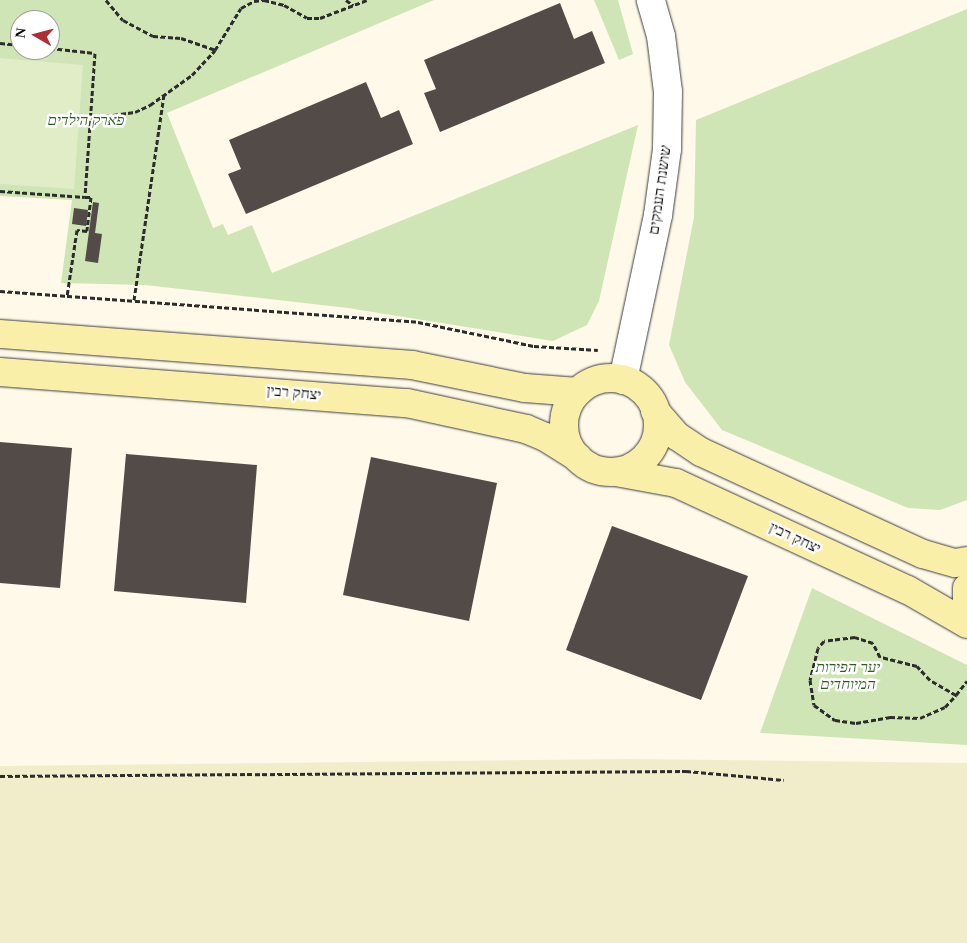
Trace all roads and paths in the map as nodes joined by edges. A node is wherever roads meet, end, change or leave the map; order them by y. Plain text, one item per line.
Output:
1 (106, 0) edge
2 (264, 0) edge
3 (346, 0) edge
4 (368, 0) edge
5 (651, 0) edge
6 (354, 6) junction
7 (60, 49) edge
8 (215, 50) junction
9 (164, 94) junction
10 (91, 118) junction
11 (0, 191) edge
12 (85, 197) junction
13 (68, 296) dead end
14 (134, 300) dead end
15 (0, 334) edge
16 (0, 372) edge
17 (623, 380) junction
18 (578, 392) junction
19 (656, 411) junction
20 (578, 458) junction
21 (616, 472) junction
22 (967, 560) edge
23 (967, 588) edge
24 (967, 607) edge
25 (967, 624) edge
26 (967, 681) edge
27 (956, 695) junction
28 (0, 776) edge
29 (784, 780) dead end

1 - 8 path
2 - 6 path
2 - 8 path
3 - 6 path
4 - 6 path
5 - 17 street, שושנת העמקים
7 - 10 path
8 - 9 path
9 - 10 path
9 - 14 path
10 - 12 path
11 - 12 path
12 - 13 path
15 - 18 main road
16 - 20 main road, יצחק רבין
17 - 18 main road
17 - 19 main road
18 - 20 main road
19 - 21 main road
19 - 22 main road
20 - 21 main road
21 - 25 main road, יצחק רבין
23 - 24 main road
26 - 27 path
27 - 27 path
28 - 29 path

